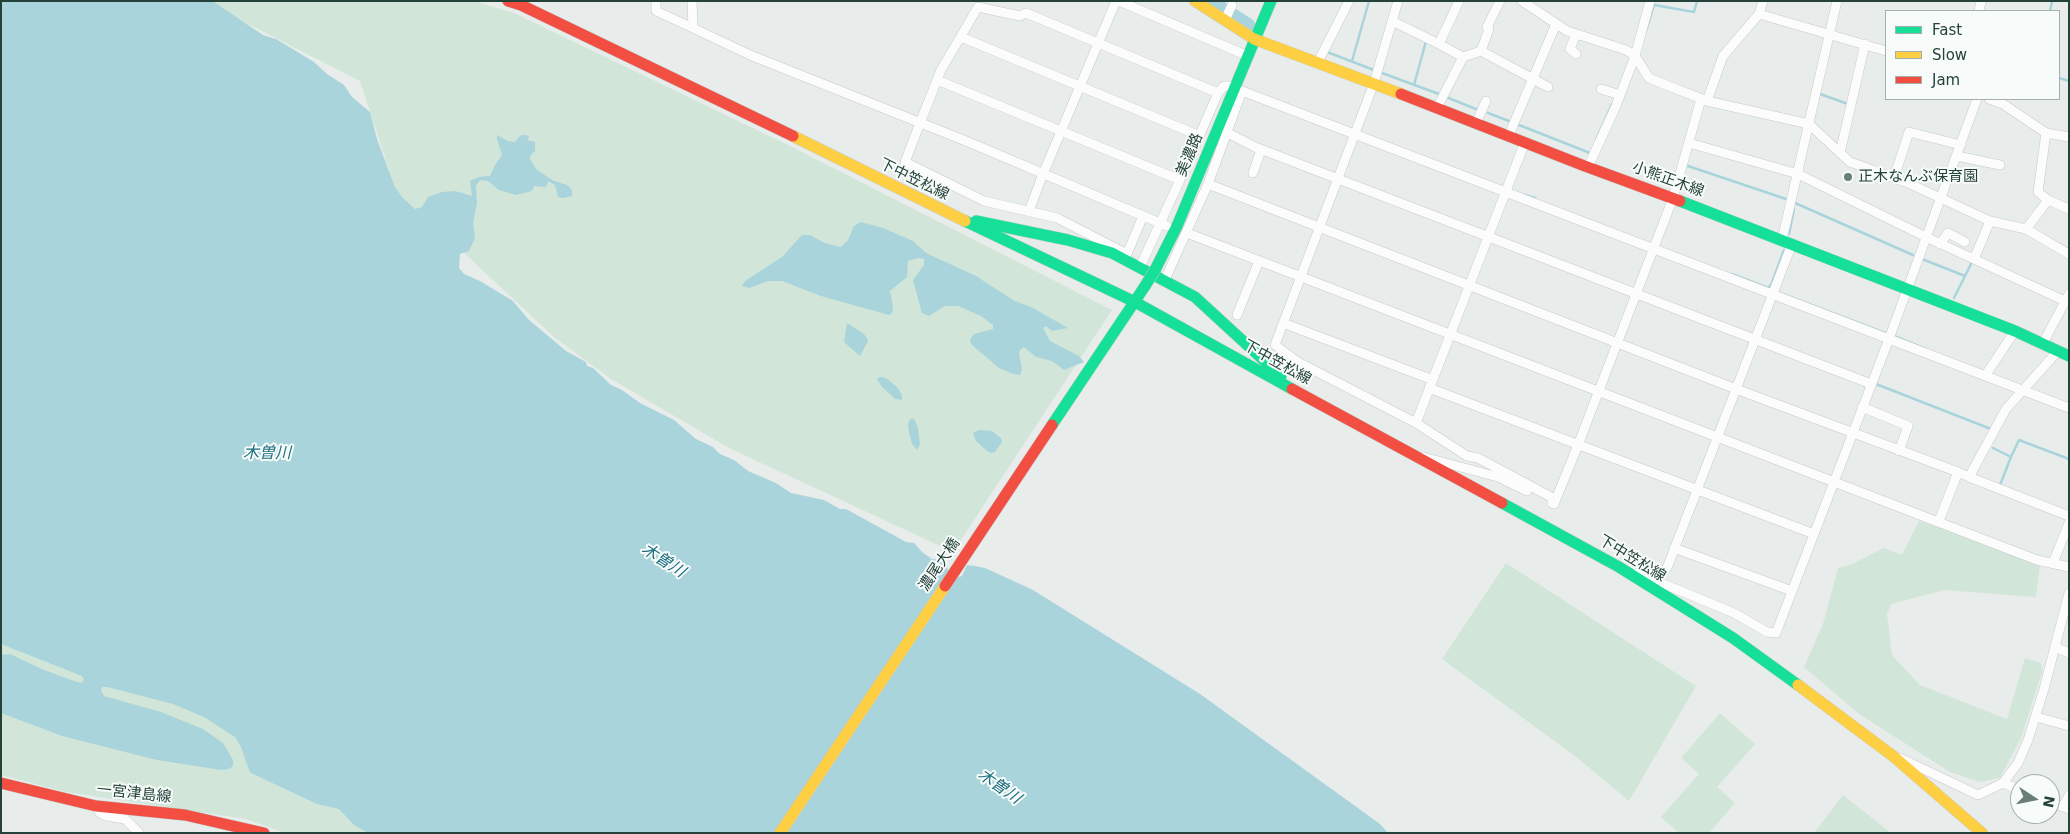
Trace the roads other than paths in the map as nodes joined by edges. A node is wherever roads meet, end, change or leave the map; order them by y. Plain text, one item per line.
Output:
1 (508, 1) edge
2 (656, 1) edge
3 (692, 1) edge
4 (1117, 1) edge
5 (1195, 1) edge
6 (1271, 1) edge
7 (1349, 1) edge
8 (1398, 1) edge
9 (1459, 1) edge
10 (1500, 1) edge
11 (1650, 1) edge
12 (1763, 1) edge
13 (1836, 1) edge
14 (1526, 2) edge
15 (978, 4) edge
16 (1230, 4) edge
17 (1759, 14) junction
18 (1224, 20) junction
19 (1392, 21) junction
20 (1556, 24) junction
21 (693, 28) junction
22 (1576, 34) junction
23 (1829, 34) junction
24 (960, 37) junction
25 (1254, 39) junction
26 (1099, 43) junction
27 (1439, 44) junction
28 (1865, 44) junction
29 (1481, 51) junction
30 (1885, 51) edge
31 (1576, 54) dead end
32 (1248, 56) junction
33 (1634, 56) junction
34 (1463, 57) junction
35 (1318, 62) junction
36 (1533, 79) junction
37 (937, 80) junction
38 (1374, 83) junction
39 (1080, 85) junction
40 (1548, 88) dead end
41 (1238, 89) junction
42 (1601, 89) dead end
43 (1218, 93) junction
44 (1620, 96) junction
45 (1704, 100) junction
46 (1977, 100) edge
47 (1992, 100) edge
48 (1486, 101) dead end
49 (1437, 108) junction
50 (920, 123) junction
51 (1476, 123) junction
52 (1809, 124) junction
53 (1061, 130) junction
54 (1226, 132) junction
55 (2046, 133) junction
56 (1355, 134) junction
57 (1509, 135) junction
58 (1200, 136) junction
59 (2069, 137) edge
60 (1525, 142) junction
61 (1689, 143) junction
62 (1961, 145) junction
63 (1261, 150) junction
64 (1840, 153) junction
65 (1957, 156) junction
66 (2000, 166) dead end
67 (1588, 167) junction
68 (1253, 173) dead end
69 (1043, 174) junction
70 (1798, 174) junction
71 (1894, 178) junction
72 (1180, 180) junction
73 (1338, 180) junction
74 (1208, 184) junction
75 (1505, 192) junction
76 (1941, 197) junction
77 (1673, 198) junction
78 (2048, 200) junction
79 (2069, 209) edge
80 (1029, 211) junction
81 (954, 216) junction
82 (1143, 216) junction
83 (1990, 221) junction
84 (1164, 224) junction
85 (1320, 228) junction
86 (2026, 229) junction
87 (1187, 233) junction
88 (1488, 236) junction
89 (1926, 237) junction
90 (1787, 242) junction
91 (1965, 242) dead end
92 (1940, 244) junction
93 (1653, 248) junction
94 (2069, 254) edge
95 (1974, 259) junction
96 (1259, 261) junction
97 (1140, 268) junction
98 (1301, 277) junction
99 (1164, 282) junction
100 (1469, 286) junction
101 (1907, 288) junction
102 (1636, 293) junction
103 (1771, 294) junction
104 (1135, 302) junction
105 (2066, 303) edge
106 (1126, 315) joint
107 (1237, 315) dead end
108 (1283, 323) junction
109 (2015, 331) junction
110 (1450, 336) junction
111 (1756, 339) junction
112 (1889, 339) junction
113 (1617, 342) junction
114 (2042, 345) junction
115 (2057, 352) junction
116 (2069, 356) edge
117 (1985, 376) junction
118 (1431, 384) junction
119 (1872, 384) junction
120 (1736, 390) junction
121 (2023, 390) junction
122 (1599, 392) junction
123 (1306, 396) junction
124 (1862, 407) junction
125 (2069, 408) edge
126 (1416, 423) junction
127 (1852, 433) junction
128 (1717, 437) junction
129 (1578, 445) junction
130 (1899, 451) junction
131 (1411, 454) junction
132 (1958, 472) junction
133 (1969, 477) junction
134 (1834, 482) junction
135 (1697, 490) junction
136 (1554, 504) junction
137 (2069, 516) edge
138 (1939, 521) junction
139 (2069, 523) edge
140 (1814, 534) junction
141 (1674, 548) junction
142 (2053, 563) junction
143 (1619, 567) junction
144 (2069, 567) edge
145 (1667, 568) dead end
146 (1792, 591) junction
147 (2069, 593) edge
148 (2055, 647) junction
149 (2069, 653) edge
150 (2036, 716) junction
151 (2069, 726) edge
152 (1893, 756) junction
153 (1, 783) edge
154 (2003, 783) junction
155 (2010, 786) edge
156 (2069, 795) edge
157 (96, 806) junction
158 (2066, 808) edge
159 (139, 833) edge
160 (264, 833) edge
161 (780, 833) edge
162 (1982, 833) edge

1 - 81 main road, 下中笠松線
2 - 21 street
3 - 21 street
4 - 26 street
4 - 32 street
5 - 18 main road, 小熊正木線
6 - 25 main road, 美濃路
7 - 35 street
8 - 19 street
9 - 27 street
10 - 29 street
11 - 33 street
12 - 17 street
13 - 23 street
14 - 20 street
15 - 24 street
15 - 26 street
16 - 18 street
17 - 23 street
17 - 45 street
18 - 25 main road, 小熊正木線
19 - 27 street
19 - 38 street
20 - 22 street
20 - 36 street
21 - 50 street
22 - 31 street
22 - 33 street
23 - 28 street
23 - 52 street
24 - 37 street
24 - 39 street
25 - 32 main road, 美濃路
25 - 35 main road, 小熊正木線
26 - 39 street
26 - 43 street
27 - 34 street
28 - 30 street
28 - 64 street
29 - 34 street
29 - 36 street
32 - 41 main road, 美濃路
33 - 44 street
33 - 45 street
34 - 49 street
35 - 38 main road, 小熊正木線
36 - 40 street
36 - 57 street
37 - 50 street
37 - 53 street
38 - 49 main road, 小熊正木線
38 - 56 street
39 - 53 street
39 - 58 street
41 - 43 street
41 - 54 street
41 - 56 street
41 - 104 main road, 美濃路, bridge
42 - 44 street
43 - 58 street
44 - 67 street
45 - 52 street
45 - 61 street
46 - 62 street
47 - 55 street
48 - 51 street
49 - 51 main road, 小熊正木線
50 - 69 street
50 - 80 street
51 - 57 main road, 小熊正木線
52 - 64 street
52 - 70 street
53 - 69 street
53 - 72 street
54 - 63 street
54 - 74 street
55 - 59 street
55 - 78 street
56 - 73 street
56 - 75 street
57 - 60 main road, 小熊正木線
58 - 72 street
60 - 67 main road, 小熊正木線
60 - 75 street
61 - 70 street
61 - 77 street
62 - 65 street
62 - 71 street
63 - 68 street
63 - 73 street
64 - 71 street
65 - 66 street
65 - 76 street
67 - 77 main road, 小熊正木線
69 - 80 street
69 - 82 street
70 - 89 street
70 - 90 street
71 - 76 street
72 - 84 street
73 - 85 street
73 - 88 street
74 - 85 street
74 - 87 street
75 - 88 street
75 - 93 street
76 - 83 street
76 - 89 street
77 - 90 main road, 小熊正木線
77 - 93 street
78 - 79 street
78 - 86 street
80 - 82 street
81 - 97 main road
81 - 104 main road, 下中笠松線
82 - 84 street
83 - 86 street
83 - 95 street
84 - 97 street
85 - 98 street
85 - 100 street
86 - 94 street
87 - 96 street
87 - 99 street
88 - 100 street
88 - 102 street
89 - 92 street
89 - 101 street
90 - 101 main road, 小熊正木線
90 - 103 street
91 - 92 street
92 - 95 street
93 - 102 street
93 - 103 street
95 - 105 street
96 - 98 street
96 - 107 street
97 - 99 main road
98 - 108 street
98 - 110 street
99 - 123 main road
100 - 110 street
100 - 113 street
101 - 109 main road, 小熊正木線
101 - 112 street
102 - 111 street
102 - 113 street
103 - 111 street
103 - 112 street
104 - 106 main road, 美濃路
104 - 123 main road, 下中笠松線
105 - 114 street
106 - 161 main road, 濃尾大橋
108 - 118 street
108 - 126 street
109 - 114 main road, 小熊正木線
109 - 117 street
110 - 118 street
110 - 122 street
111 - 119 street
111 - 120 street
112 - 117 street
112 - 119 street
113 - 120 street
113 - 122 street
114 - 115 main road, 小熊正木線
115 - 116 main road, 小熊正木線
115 - 121 street
117 - 121 street
118 - 126 street
118 - 129 street
119 - 124 street
120 - 127 street
120 - 128 street
121 - 125 street
121 - 133 street
122 - 128 street
122 - 129 street
123 - 131 main road, 下中笠松線
124 - 127 street
124 - 130 street
126 - 136 street
127 - 130 street
127 - 134 street
128 - 134 street
128 - 135 street
129 - 135 street
129 - 136 street
130 - 132 street
131 - 136 street
131 - 143 main road, 下中笠松線
132 - 133 street
132 - 138 street
133 - 137 street
134 - 138 street
134 - 140 street
135 - 140 street
135 - 141 street
138 - 142 street
139 - 142 street
140 - 146 street
141 - 145 street
141 - 146 street
142 - 144 street
143 - 146 street
143 - 152 main road, 下中笠松線
147 - 148 street
148 - 149 street
148 - 150 street
150 - 151 street
150 - 154 street
152 - 154 street
152 - 162 main road, 下中笠松線
153 - 157 main road, 一宮津島線
154 - 155 street
156 - 158 street
157 - 159 street
157 - 160 main road, 一宮津島線

